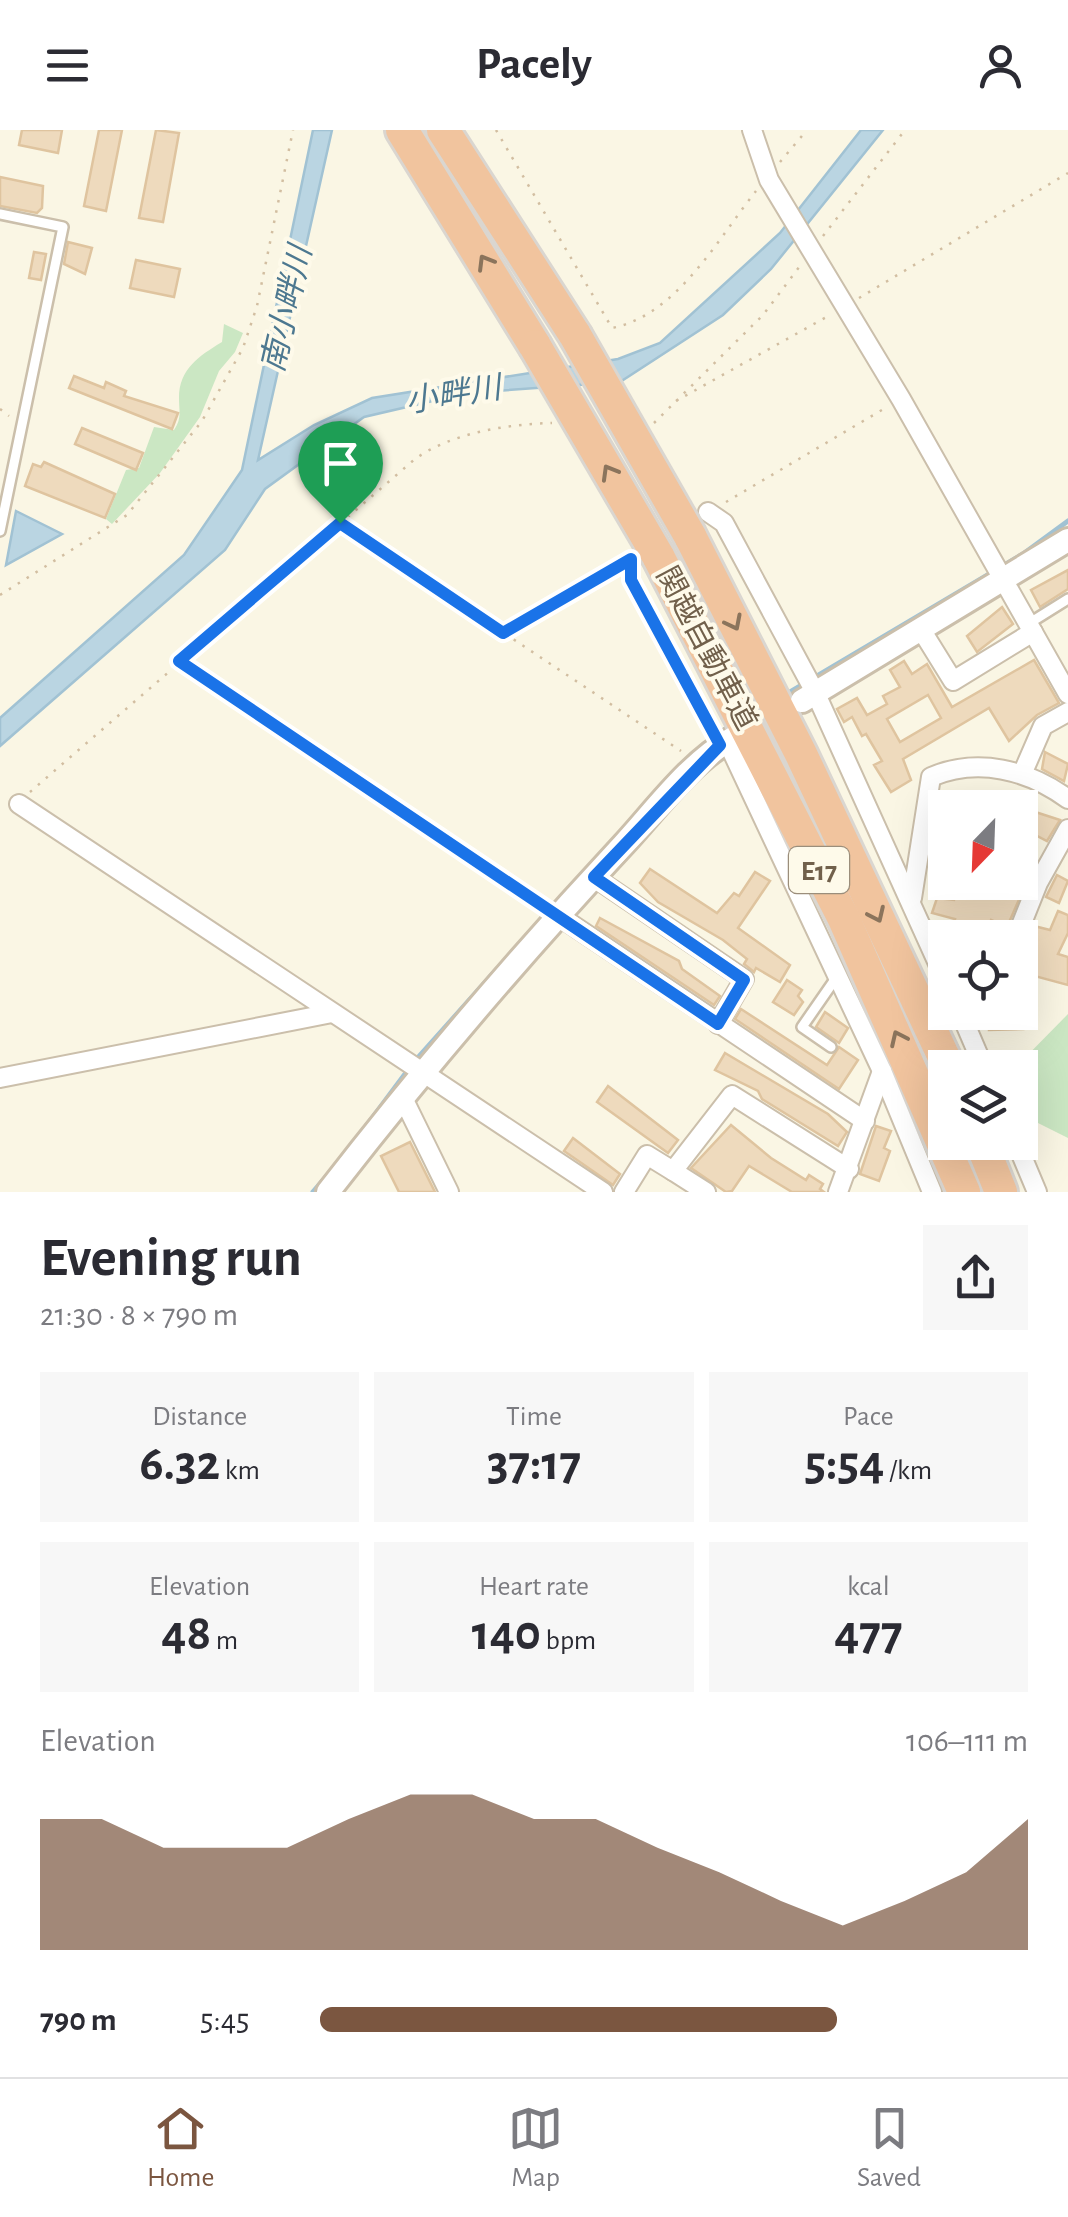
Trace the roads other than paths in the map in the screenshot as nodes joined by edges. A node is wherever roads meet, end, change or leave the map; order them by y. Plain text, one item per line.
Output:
1 (402, 130) edge
2 (443, 130) edge
3 (752, 130) edge
4 (0, 214) edge
5 (699, 524) junction
6 (0, 530) edge
7 (1068, 540) edge
8 (1000, 573) junction
9 (1068, 599) edge
10 (1031, 628) junction
11 (922, 631) junction
12 (1068, 694) edge
13 (809, 698) junction
14 (1068, 712) edge
15 (727, 742) joint
16 (1023, 772) junction
17 (1068, 799) edge
18 (19, 804) road end
19 (1068, 830) edge
20 (594, 877) junction
21 (912, 898) junction
22 (559, 916) junction
23 (1023, 920) edge
24 (928, 933) edge
25 (838, 976) junction
26 (332, 1012) junction
27 (718, 1024) junction
28 (832, 1046) dead end
29 (940, 1050) edge
30 (422, 1072) junction
31 (882, 1072) junction
32 (0, 1078) edge
33 (402, 1096) junction
34 (865, 1122) junction
35 (988, 1160) edge
36 (1024, 1160) edge
37 (849, 1169) junction
38 (673, 1171) junction
39 (328, 1192) edge
40 (449, 1192) edge
41 (602, 1192) edge
42 (624, 1192) edge
43 (706, 1192) edge
44 (838, 1192) edge
45 (932, 1192) edge
46 (964, 1192) edge
47 (1001, 1192) edge
48 (1037, 1192) edge

46 -> 1 highway, 関越自動車道 / E17, bridge
2 - 5 highway, 関越自動車道 / E17, bridge
3 - 8 street
4 - 6 lane
5 - 13 street
5 -> 29 highway, 関越自動車道 / E17
7 - 8 street
8 - 10 street
8 - 11 street
9 - 10 lane
10 - 11 street
10 - 12 street
11 - 13 street
13 - 21 street
14 - 16 street
15 - 20 street
15 - 25 street
16 - 17 street
16 - 21 street
18 - 26 street
19 - 23 street
20 - 22 street
20 - 27 street
21 - 24 street
22 - 27 street
22 - 30 street
25 - 28 lane
25 - 31 street
26 - 30 street
26 - 32 street
27 - 34 street
30 - 33 street
30 - 41 street
31 - 34 street
31 - 45 street
33 - 39 street
33 - 40 street
34 - 37 street
35 - 47 highway
36 - 48 street
37 - 38 street
37 - 44 street
38 - 42 street
38 - 43 street

